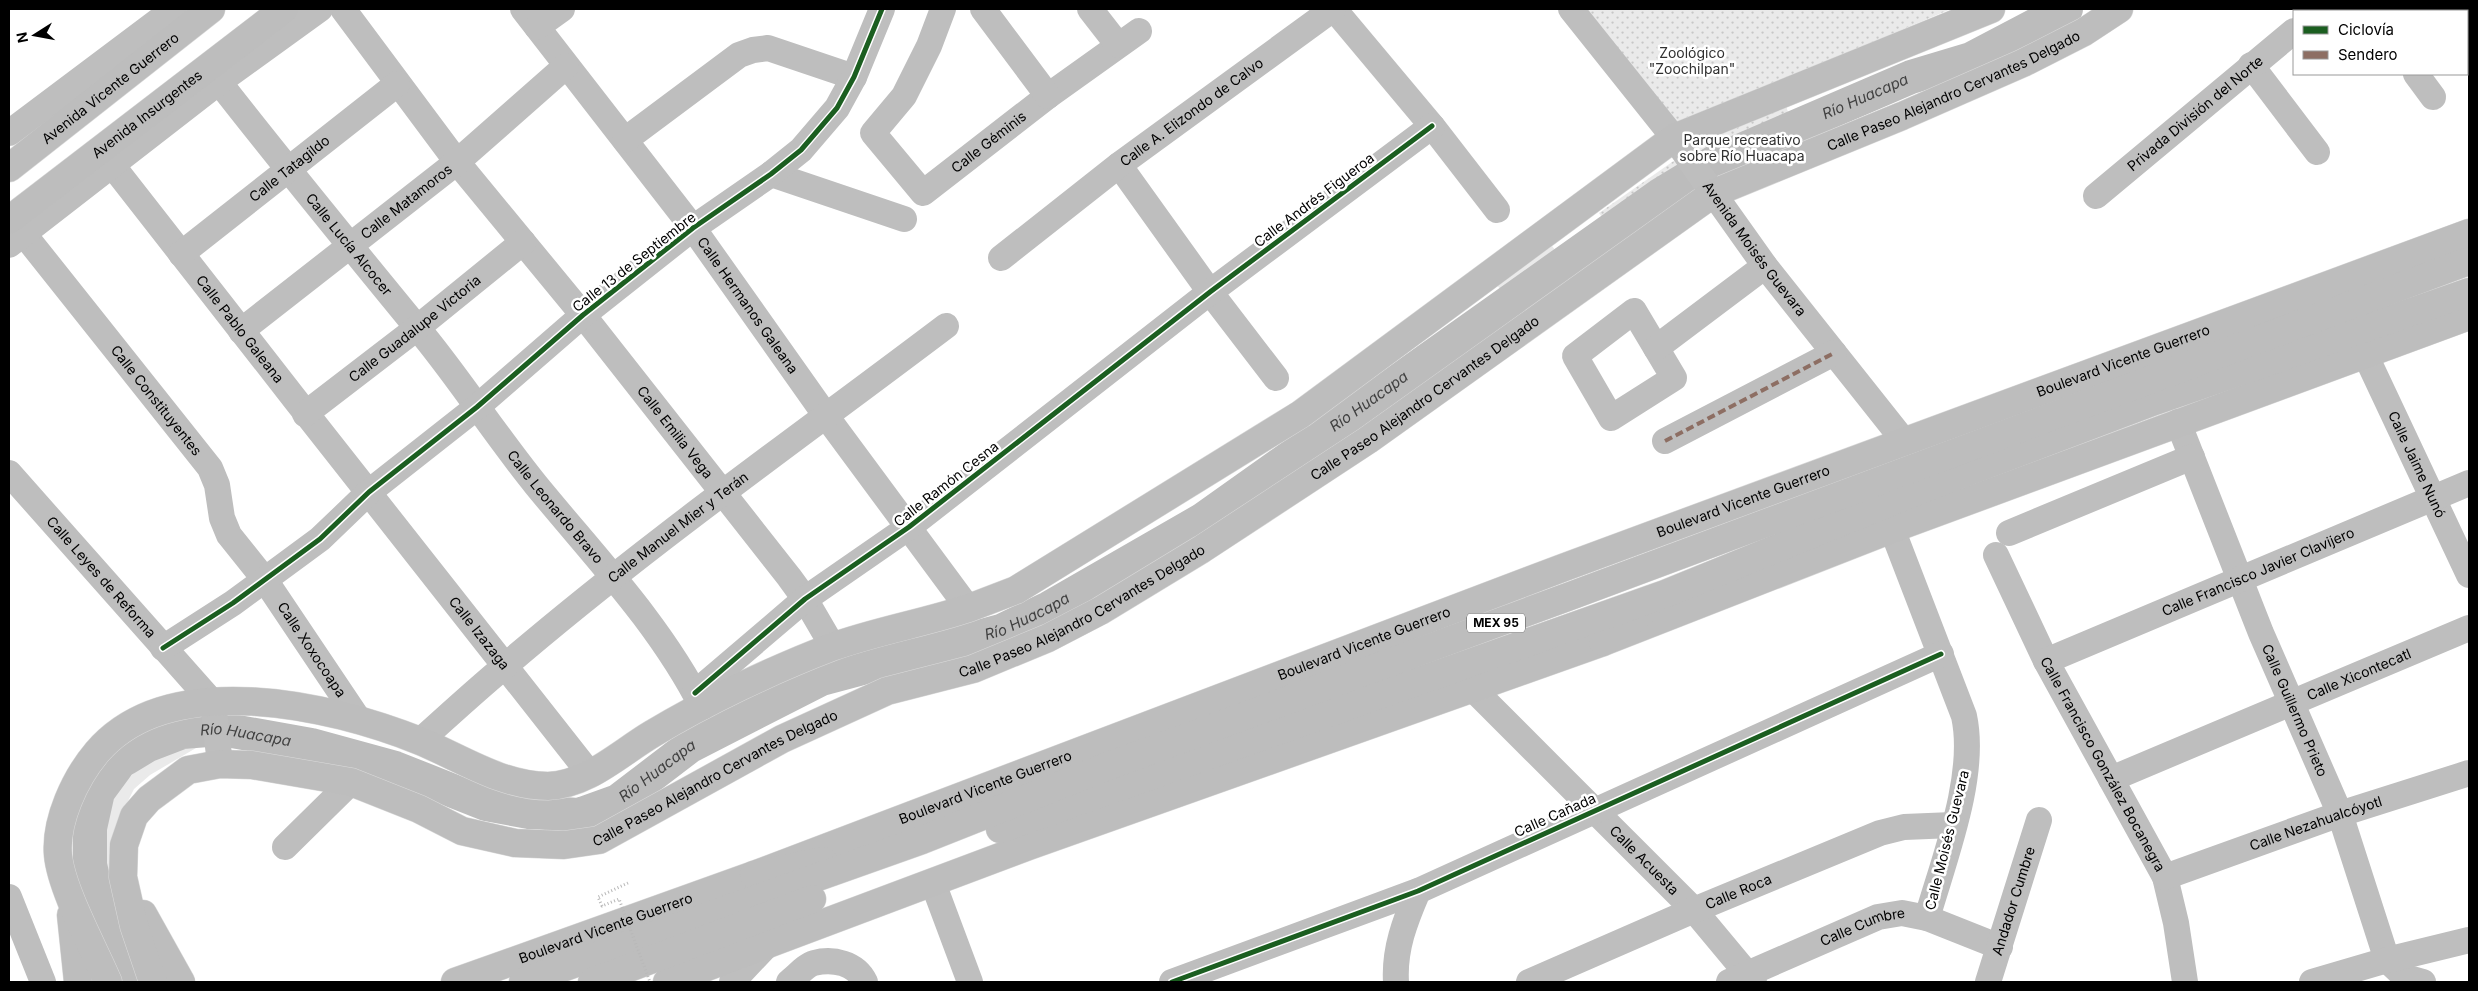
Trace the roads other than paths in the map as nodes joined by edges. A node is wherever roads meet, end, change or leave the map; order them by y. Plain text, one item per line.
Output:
1 (174, 9) edge
2 (211, 9) edge
3 (284, 9) edge
4 (320, 9) edge
5 (342, 9) edge
6 (562, 9) edge
7 (882, 9) edge
8 (943, 9) edge
9 (984, 9) edge
10 (1090, 9) edge
11 (1334, 9) edge
12 (1571, 9) edge
13 (1991, 9) edge
14 (2119, 9) edge
15 (530, 18) edge
16 (2293, 32) edge
17 (566, 66) junction
18 (2251, 66) junction
19 (2417, 75) edge
20 (854, 77) junction
21 (220, 82) junction
22 (397, 84) junction
23 (1048, 96) junction
24 (2433, 97) dead end
25 (1432, 126) junction
26 (9, 133) edge
27 (1674, 139) junction
28 (625, 140) junction
29 (2317, 152) dead end
30 (457, 162) junction
31 (112, 165) junction
32 (1119, 165) junction
33 (9, 168) edge
34 (288, 170) junction
35 (771, 174) junction
36 (1714, 193) junction
37 (2096, 196) dead end
38 (1497, 210) dead end
39 (904, 219) dead end
40 (693, 228) junction
41 (14, 233) edge
42 (2469, 233) edge
43 (523, 242) junction
44 (350, 246) junction
45 (181, 254) junction
46 (1001, 258) dead end
47 (2469, 261) edge
48 (1765, 266) junction
49 (1210, 292) junction
50 (2469, 292) edge
51 (583, 315) junction
52 (2469, 316) edge
53 (946, 326) dead end
54 (417, 328) junction
55 (241, 331) junction
56 (1656, 348) dead end
57 (1834, 353) junction
58 (2365, 354) junction
59 (1276, 378) dead end
60 (477, 407) junction
61 (305, 414) junction
62 (826, 416) junction
63 (2178, 422) junction
64 (1665, 441) dead end
65 (1904, 441) junction
66 (2192, 457) junction
67 (9, 473) edge
68 (2469, 483) edge
69 (369, 492) junction
70 (722, 493) junction
71 (2432, 497) junction
72 (909, 527) junction
73 (1892, 529) junction
74 (2469, 576) edge
75 (615, 577) junction
76 (265, 580) junction
77 (2241, 580) junction
78 (1665, 594) junction
79 (805, 599) junction
80 (968, 608) junction
81 (2469, 628) edge
82 (1603, 642) junction
83 (834, 647) junction
84 (163, 648) junction
85 (1941, 654) junction
86 (2046, 661) junction
87 (505, 665) junction
88 (1471, 687) junction
89 (699, 700) junction
90 (2292, 703) junction
91 (214, 707) junction
92 (359, 720) junction
93 (420, 742) junction
94 (220, 764) junction
95 (2469, 773) edge
96 (590, 774) junction
97 (2111, 780) junction
98 (351, 782) junction
99 (1594, 810) junction
100 (2340, 814) junction
101 (2039, 820) dead end
102 (1953, 825) junction
103 (922, 840) junction
104 (285, 847) dead end
105 (754, 875) junction
106 (2165, 877) junction
107 (933, 883) junction
108 (1418, 891) junction
109 (126, 892) junction
110 (9, 896) edge
111 (70, 898) junction
112 (1694, 910) junction
113 (1927, 918) junction
114 (2469, 940) edge
115 (767, 945) junction
116 (2000, 948) junction
117 (2381, 968) edge
118 (1744, 980) edge
119 (43, 982) edge
120 (78, 982) edge
121 (108, 982) edge
122 (153, 982) edge
123 (181, 982) edge
124 (455, 982) edge
125 (523, 982) edge
126 (592, 982) edge
127 (667, 982) edge
128 (732, 982) edge
129 (789, 982) edge
130 (865, 982) edge
131 (970, 982) edge
132 (1172, 982) edge
133 (1396, 982) edge
134 (1529, 982) edge
135 (1988, 982) edge
136 (2185, 982) edge
137 (2312, 982) edge
138 (2424, 982) edge

1 - 26 street
2 - 33 main road, Avenida Vicente Guerrero
3 - 41 main road, Avenida Insurgentes
4 - 21 street
5 - 22 street, Calle Emilia Vega
6 - 15 street
7 - 20 street, Calle 13 de Septiembre
8 - 23 street, Calle Géminis
9 - 23 street
10 - 23 street, Calle Géminis
11 - 25 street
11 - 32 street, Calle A. Elizondo de Calvo
12 - 27 street, Avenida Moisés Guevara
13 - 27 main road
14 - 36 main road, Calle Paseo Alejandro Cervantes Delgado
15 - 17 street, Calle Hermanos Galeana
16 - 18 street, Privada División del Norte
17 - 28 street, Calle Hermanos Galeana
17 - 30 street, Calle Matamoros
18 - 29 street
18 - 37 street, Privada División del Norte
19 - 24 street
20 - 28 street
20 - 35 street, Calle 13 de Septiembre
21 - 31 street
21 - 34 street, Calle Lucía Alcocer
22 - 30 street, Calle Emilia Vega
22 - 34 street, Calle Tatagildo
25 - 38 street
25 - 49 street, Calle Andrés Figueroa
27 - 36 street, Avenida Moisés Guevara
27 - 80 main road
28 - 40 street, Calle Hermanos Galeana
30 - 43 street, Calle Emilia Vega
30 - 44 street, Calle Matamoros
31 - 41 street
31 - 45 street, Calle Pablo Galeana
32 - 46 street
32 - 49 street, Calle A. Elizondo de Calvo
34 - 44 street, Calle Lucía Alcocer
34 - 45 street, Calle Tatagildo
35 - 39 street
35 - 40 street, Calle 13 de Septiembre
36 - 48 street, Avenida Moisés Guevara
36 - 98 main road, Calle Paseo Alejandro Cervantes Delgado
40 - 51 street, Calle 13 de Septiembre
40 - 62 street, Calle Hermanos Galeana
41 - 76 street, Calle Constituyentes
42 - 65 main road, Boulevard Vicente Guerrero
43 - 51 street, Calle Emilia Vega
43 - 54 street, Calle Guadalupe Victoria
44 - 54 street, Calle Lucía Alcocer
44 - 55 street, Calle Matamoros
45 - 55 street, Calle Pablo Galeana
47 - 103 main road, Boulevard Vicente Guerrero / MEX 95
48 - 56 street
48 - 57 street, Avenida Moisés Guevara
49 - 59 street, Calle A. Elizondo de Calvo
49 - 72 street, Calle Ramón Cesna
50 - 78 main road, MEX 95
51 - 60 street, Calle 13 de Septiembre
51 - 70 street, Calle Emilia Vega
52 - 58 main road
53 - 62 street, Calle Manuel Mier y Terán
54 - 60 street, Calle Lucía Alcocer
54 - 61 street, Calle Guadalupe Victoria
55 - 61 street, Calle Pablo Galeana
57 - 64 street
57 - 65 street, Avenida Moisés Guevara
58 - 63 main road
58 - 71 street, Calle Jaime Nunó
60 - 69 street, Calle 13 de Septiembre
60 - 75 street, Calle Leonardo Bravo
61 - 69 street, Calle Pablo Galeana
62 - 70 street, Calle Manuel Mier y Terán
62 - 72 street, Calle Hermanos Galeana
63 - 66 street, Calle Guillermo Prieto
63 - 73 main road
65 - 105 main road, Boulevard Vicente Guerrero
66 - 77 street, Calle Guillermo Prieto
66 - 86 street, Calle Francisco González Bocanegra
67 - 84 street, Calle Leyes de Reforma
68 - 71 street, Calle Francisco Javier Clavijero
69 - 76 street, Calle 13 de Septiembre
69 - 87 street, Calle Izazaga
70 - 75 street, Calle Manuel Mier y Terán
70 - 79 street, Calle Emilia Vega
71 - 74 street, Calle Jaime Nunó
71 - 77 street, Calle Francisco Javier Clavijero
72 - 79 street, Calle Ramón Cesna
72 - 80 street, Calle Hermanos Galeana
73 - 82 main road
73 - 85 street, Calle Moisés Guevara
75 - 87 street, Calle Manuel Mier y Terán
75 - 89 street, Calle Leonardo Bravo
76 - 84 street
76 - 92 street, Calle Xoxocoapa
77 - 86 street, Calle Francisco Javier Clavijero
77 - 90 street, Calle Guillermo Prieto
78 - 82 main road
78 - 126 main road, MEX 95
79 - 83 street, Calle Emilia Vega
79 - 89 street, Calle Ramón Cesna
80 - 83 main road
81 - 90 street, Calle Xicontecatl
82 - 88 main road
83 - 89 main road
84 - 91 street, Calle Leyes de Reforma
85 - 99 street, Calle Cañada
85 - 102 street, Calle Moisés Guevara
86 - 97 street, Calle Francisco González Bocanegra
87 - 93 street, Calle Manuel Mier y Terán
87 - 96 street, Calle Izazaga
88 - 99 street, Calle Acuesta
88 - 107 main road
89 - 96 main road
90 - 97 street, Calle Xicontecatl
90 - 100 street, Calle Guillermo Prieto
91 - 92 main road
91 - 94 street
91 - 111 main road
92 - 93 main road
93 - 96 main road
94 - 98 main road, Calle Paseo Alejandro Cervantes Delgado
94 - 109 main road, Calle Paseo Alejandro Cervantes Delgado
95 - 100 street, Calle Nezahualcóyotl
97 - 106 street, Calle Francisco González Bocanegra
98 - 104 street
99 - 108 street, Calle Cañada
99 - 112 street, Calle Acuesta
100 - 106 street, Calle Nezahualcóyotl
100 - 117 street, Calle Guillermo Prieto
101 - 116 street, Andador Cumbre
102 - 112 street, Calle Roca
102 - 113 street, Calle Moisés Guevara
103 - 105 main road
103 - 125 main road, Boulevard Vicente Guerrero / MEX 95
105 - 124 main road, Boulevard Vicente Guerrero
106 - 136 street, Calle Francisco González Bocanegra
107 - 115 main road
107 - 131 street
108 - 132 street, Calle Cañada
108 - 133 street
109 - 122 main road, Calle Paseo Alejandro Cervantes Delgado
109 - 123 main road
110 - 119 street
111 - 120 main road
111 - 121 main road
112 - 118 street, Calle Acuesta
112 - 134 street, Calle Roca
113 - 116 street, Calle Cumbre
113 - 118 street, Calle Cumbre
114 - 117 street
115 - 127 main road
115 - 128 street
116 - 135 street, Andador Cumbre
117 - 137 street
117 - 138 street, Calle Guillermo Prieto
129 - 130 street

